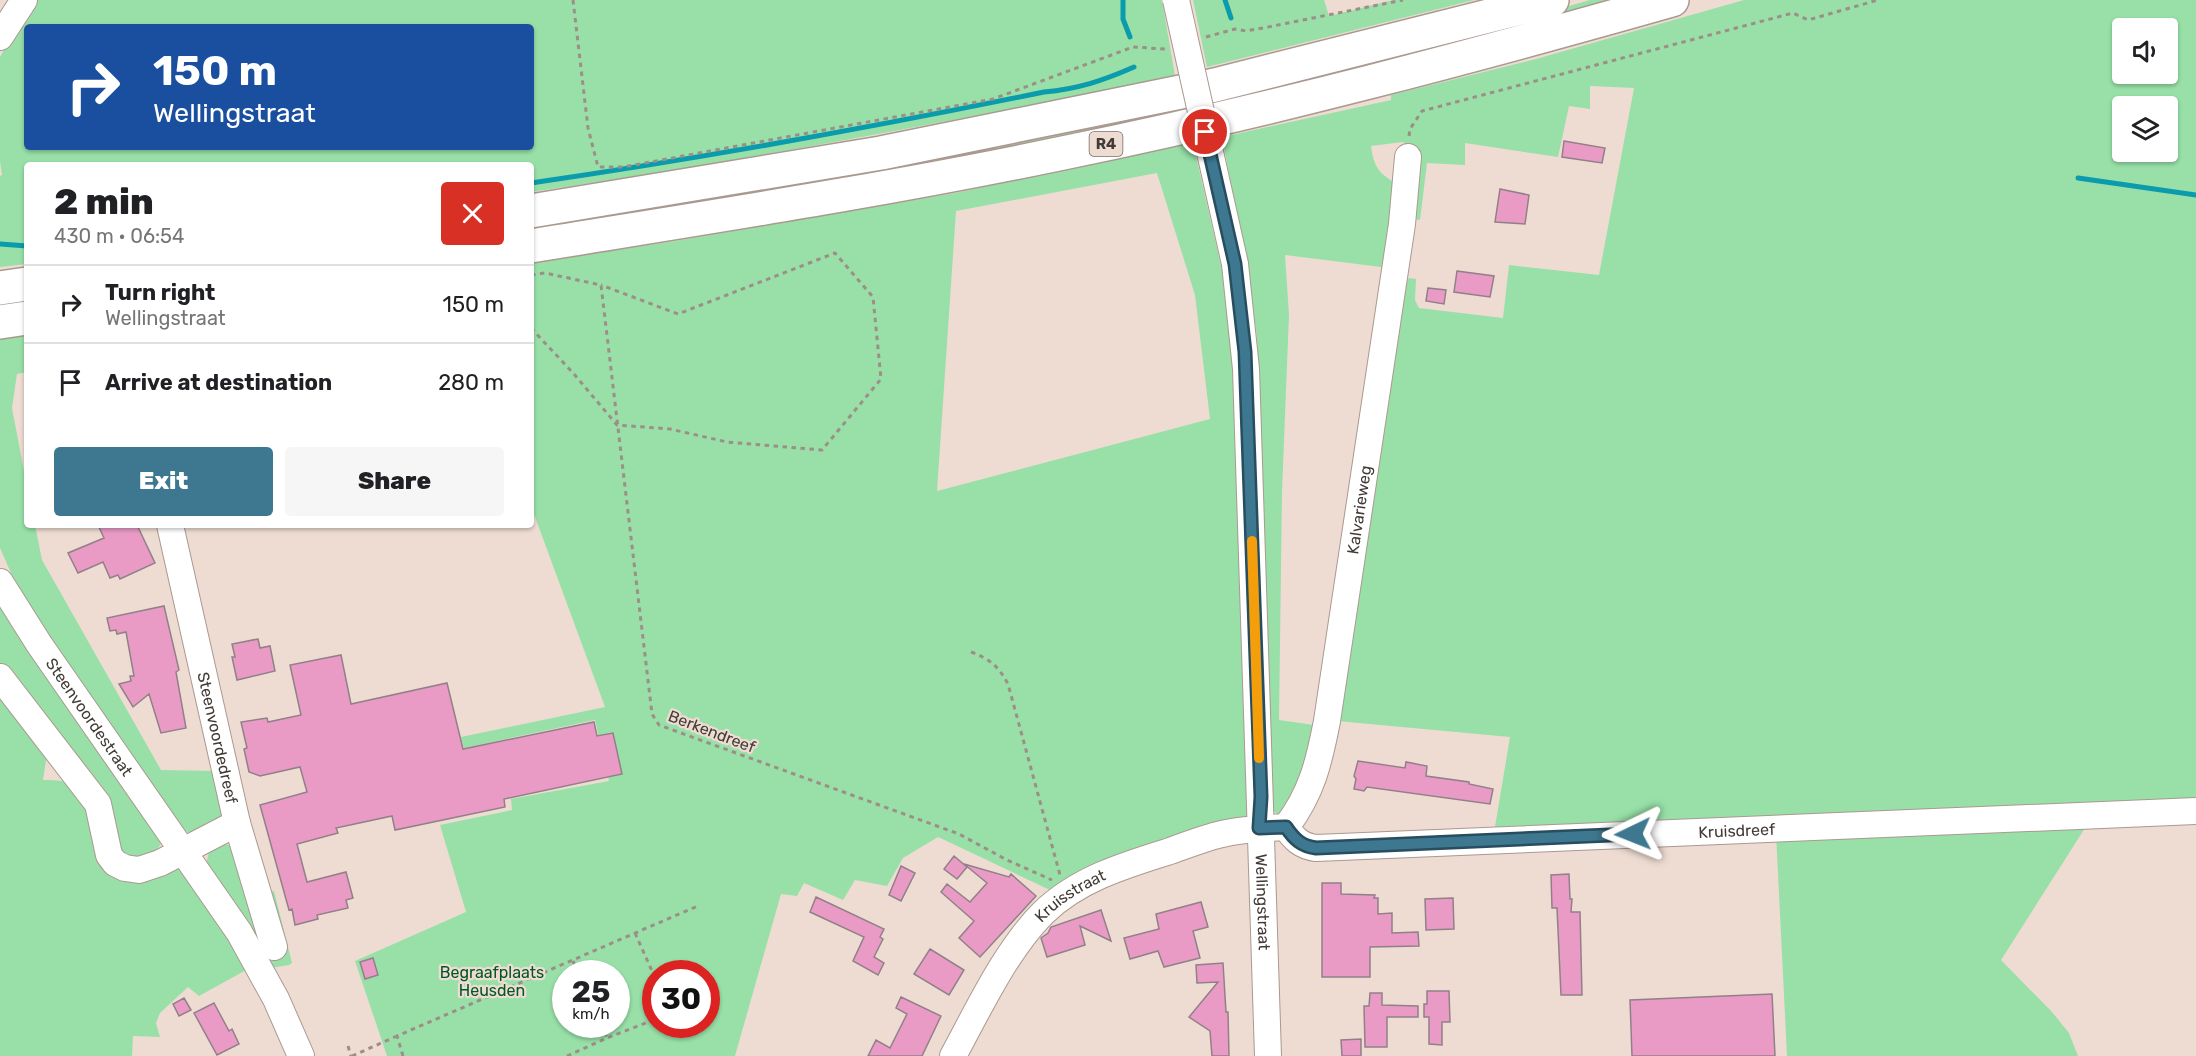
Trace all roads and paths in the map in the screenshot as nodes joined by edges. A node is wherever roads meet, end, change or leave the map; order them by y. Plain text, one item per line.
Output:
1 (24, 0) edge
2 (573, 0) edge
3 (1176, 0) edge
4 (1403, 0) edge
5 (1552, 0) edge
6 (1672, 0) edge
7 (1878, 0) edge
8 (0, 37) edge
9 (1199, 39) dead end
10 (1168, 50) dead end
11 (1408, 157) joint
12 (534, 211) edge
13 (534, 246) edge
14 (534, 275) edge
15 (24, 284) edge
16 (601, 285) junction
17 (0, 288) edge
18 (24, 318) edge
19 (0, 322) edge
20 (534, 331) edge
21 (617, 425) junction
22 (171, 528) edge
23 (0, 582) edge
24 (971, 652) dead end
25 (0, 677) edge
26 (2196, 812) edge
27 (237, 823) junction
28 (1286, 827) junction
29 (1259, 828) junction
30 (183, 851) junction
31 (1066, 894) junction
32 (700, 905) dead end
33 (635, 933) junction
34 (274, 947) dead end
35 (575, 960) edge
36 (647, 960) edge
37 (552, 970) edge
38 (397, 1036) junction
39 (607, 1038) edge
40 (348, 1046) dead end
41 (301, 1056) edge
42 (351, 1056) edge
43 (403, 1056) edge
44 (567, 1056) edge
45 (953, 1056) edge
46 (1268, 1056) edge

1 - 8 street
2 - 10 path
3 - 29 street, Wellingstraat, bridge
4 - 9 path
5 - 12 highway, R4
6 - 13 highway, R4
7 - 11 path
11 - 28 street, Kalvarieweg
14 - 16 path
15 - 17 highway
16 - 21 path, Berkendreef
16 - 21 path
18 - 19 highway
20 - 21 path
21 - 31 path, Berkendreef
22 - 27 street, Steenvoordedreef
23 - 30 street, Steenvoordestraat
24 - 31 path
25 - 30 street
26 - 28 street, Kruisdreef
27 - 30 street
27 - 34 street, Steenvoordedreef
28 - 29 street
29 - 31 street, Kruisstraat
29 - 46 street, Wellingstraat
30 - 41 street, Steenvoordestraat
31 - 45 street, Kruisstraat
32 - 33 path
33 - 35 path
33 - 36 path
37 - 38 path
38 - 42 path
38 - 43 path
39 - 44 path
40 - 42 path

